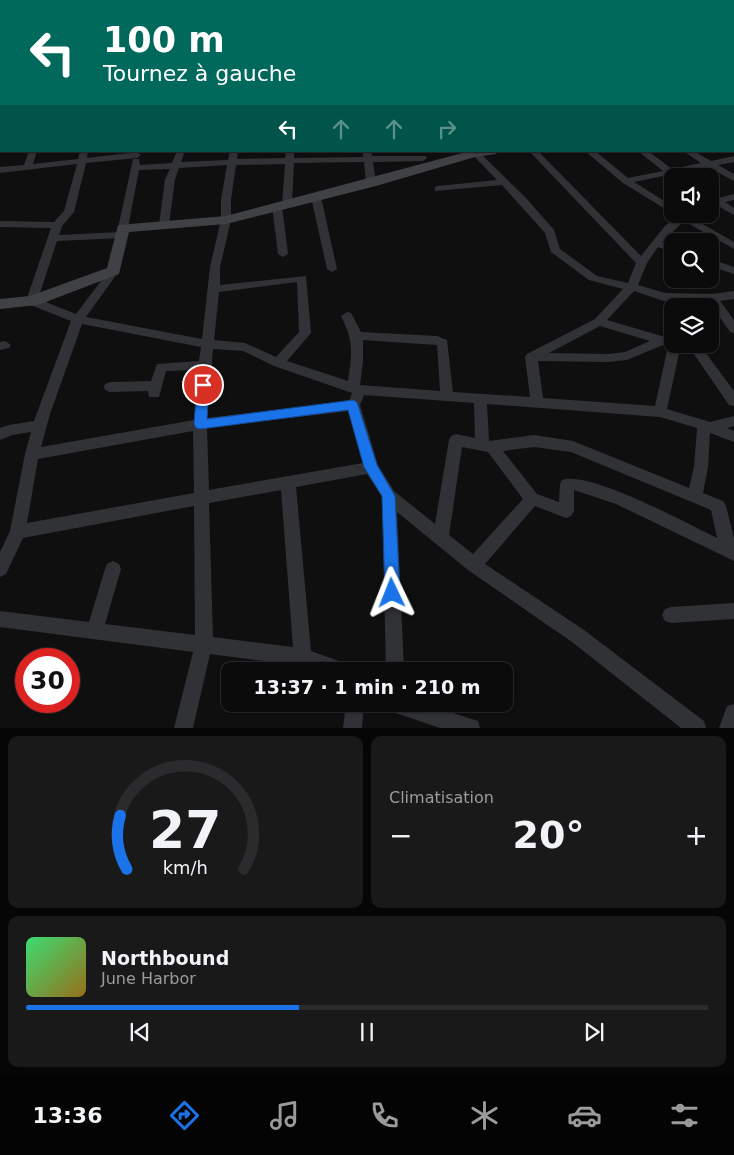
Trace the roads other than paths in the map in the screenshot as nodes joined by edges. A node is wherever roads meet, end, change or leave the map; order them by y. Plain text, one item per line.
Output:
1 (33, 152) edge
2 (181, 152) edge
3 (234, 152) edge
4 (534, 152) edge
5 (590, 152) edge
6 (643, 152) edge
7 (689, 152) edge
8 (137, 153) edge
9 (474, 153) edge
10 (367, 155) edge
11 (82, 156) edge
12 (290, 156) edge
13 (424, 158) edge
14 (734, 159) edge
15 (233, 162) junction
16 (711, 164) junction
17 (175, 165) junction
18 (28, 167) junction
19 (134, 168) junction
20 (665, 168) edge
21 (696, 168) edge
22 (0, 170) edge
23 (664, 175) edge
24 (734, 178) edge
25 (626, 181) junction
26 (505, 182) junction
27 (370, 183) junction
28 (438, 189) dead end
29 (316, 196) junction
30 (734, 197) edge
31 (719, 200) edge
32 (719, 204) edge
33 (282, 205) junction
34 (664, 205) edge
35 (734, 212) edge
36 (226, 220) junction
37 (673, 223) edge
38 (694, 223) edge
39 (0, 224) edge
40 (57, 225) junction
41 (164, 225) junction
42 (122, 232) junction
43 (52, 238) junction
44 (656, 244) junction
45 (664, 246) edge
46 (734, 246) edge
47 (283, 254) dead end
48 (642, 263) junction
49 (719, 265) edge
50 (332, 269) dead end
51 (114, 271) junction
52 (734, 271) edge
53 (632, 286) junction
54 (214, 289) junction
55 (734, 295) edge
56 (664, 297) joint
57 (712, 298) joint
58 (32, 301) junction
59 (0, 304) edge
60 (719, 308) edge
61 (347, 316) dead end
62 (78, 319) junction
63 (599, 322) junction
64 (734, 329) edge
65 (356, 336) junction
66 (664, 341) edge
67 (207, 344) junction
68 (664, 345) edge
69 (670, 353) edge
70 (699, 353) edge
71 (531, 356) junction
72 (278, 363) junction
73 (205, 365) junction
74 (110, 387) dead end
75 (357, 389) junction
76 (447, 397) junction
77 (480, 399) junction
78 (734, 401) edge
79 (537, 404) junction
80 (353, 405) junction
81 (660, 412) junction
82 (734, 421) edge
83 (40, 424) junction
84 (200, 424) junction
85 (707, 426) junction
86 (0, 435) edge
87 (734, 437) edge
88 (487, 445) junction
89 (32, 454) junction
90 (371, 467) junction
91 (288, 482) junction
92 (389, 496) junction
93 (695, 496) junction
94 (202, 498) junction
95 (532, 499) junction
96 (18, 532) junction
97 (441, 538) junction
98 (734, 553) edge
99 (474, 565) junction
100 (0, 568) edge
101 (113, 569) dead end
102 (734, 611) edge
103 (670, 615) dead end
104 (0, 619) edge
105 (95, 630) junction
106 (204, 644) junction
107 (303, 657) junction
108 (318, 662) edge
109 (395, 662) edge
110 (354, 712) edge
111 (422, 712) edge
112 (734, 713) edge
113 (184, 728) edge
114 (352, 728) edge
115 (471, 728) edge
116 (697, 728) edge
117 (728, 728) edge

1 - 18 street
2 - 17 street
3 - 15 street
4 - 48 street
5 - 25 street
6 - 20 street
7 - 16 street
8 - 11 street
8 - 19 street
9 - 13 street
9 - 26 street
10 - 12 street
10 - 13 street
10 - 27 street
11 - 18 street
11 - 40 street
12 - 15 street
12 - 33 street
13 - 27 street
14 - 16 street
15 - 17 street
15 - 36 street
16 - 21 street
16 - 24 street
17 - 19 street
17 - 41 street
18 - 22 street
19 - 42 street
23 - 25 street
25 - 34 street
26 - 28 street
26 - 53 street
27 - 29 street
29 - 33 street
29 - 50 street
30 - 31 street
32 - 35 street
33 - 36 street
33 - 47 street
36 - 41 street
36 - 54 street
37 - 44 street
38 - 46 street
39 - 40 street
40 - 43 street
41 - 42 street
42 - 43 street
42 - 51 street
43 - 58 street
44 - 45 street
44 - 48 street
48 - 53 street
49 - 52 street
51 - 58 street
51 - 62 street
53 - 56 street
53 - 63 street
54 - 67 street
54 - 72 street
55 - 57 street
56 - 57 street
58 - 59 street
58 - 62 street
60 - 64 street
61 - 65 street
62 - 67 street
62 - 83 street
63 - 66 street
63 - 71 street
65 - 75 street
65 - 76 street
67 - 72 street
67 - 73 street
68 - 71 street
69 - 81 street
70 - 78 street
71 - 79 street
72 - 75 street
73 - 74 street
73 - 84 street
75 - 76 street
75 - 80 street
76 - 77 street
77 - 79 street
77 - 88 street
79 - 81 street
80 - 84 street
80 - 90 street
81 - 85 street
82 - 85 street
83 - 86 street
83 - 89 street
84 - 89 street
84 - 94 street
85 - 87 street
85 - 93 street
88 - 93 street
88 - 95 street
88 - 97 street
89 - 96 street
90 - 91 street
90 - 92 street
91 - 94 street
91 - 107 street
92 - 97 street
92 - 109 street
93 - 98 street
94 - 96 street
94 - 106 street
95 - 98 street
95 - 99 street
96 - 100 street
97 - 99 street
99 - 116 street
101 - 105 street
102 - 103 street
104 - 105 street
105 - 106 street
106 - 107 street
106 - 113 street
107 - 108 street
110 - 114 street
111 - 115 street
112 - 117 street

